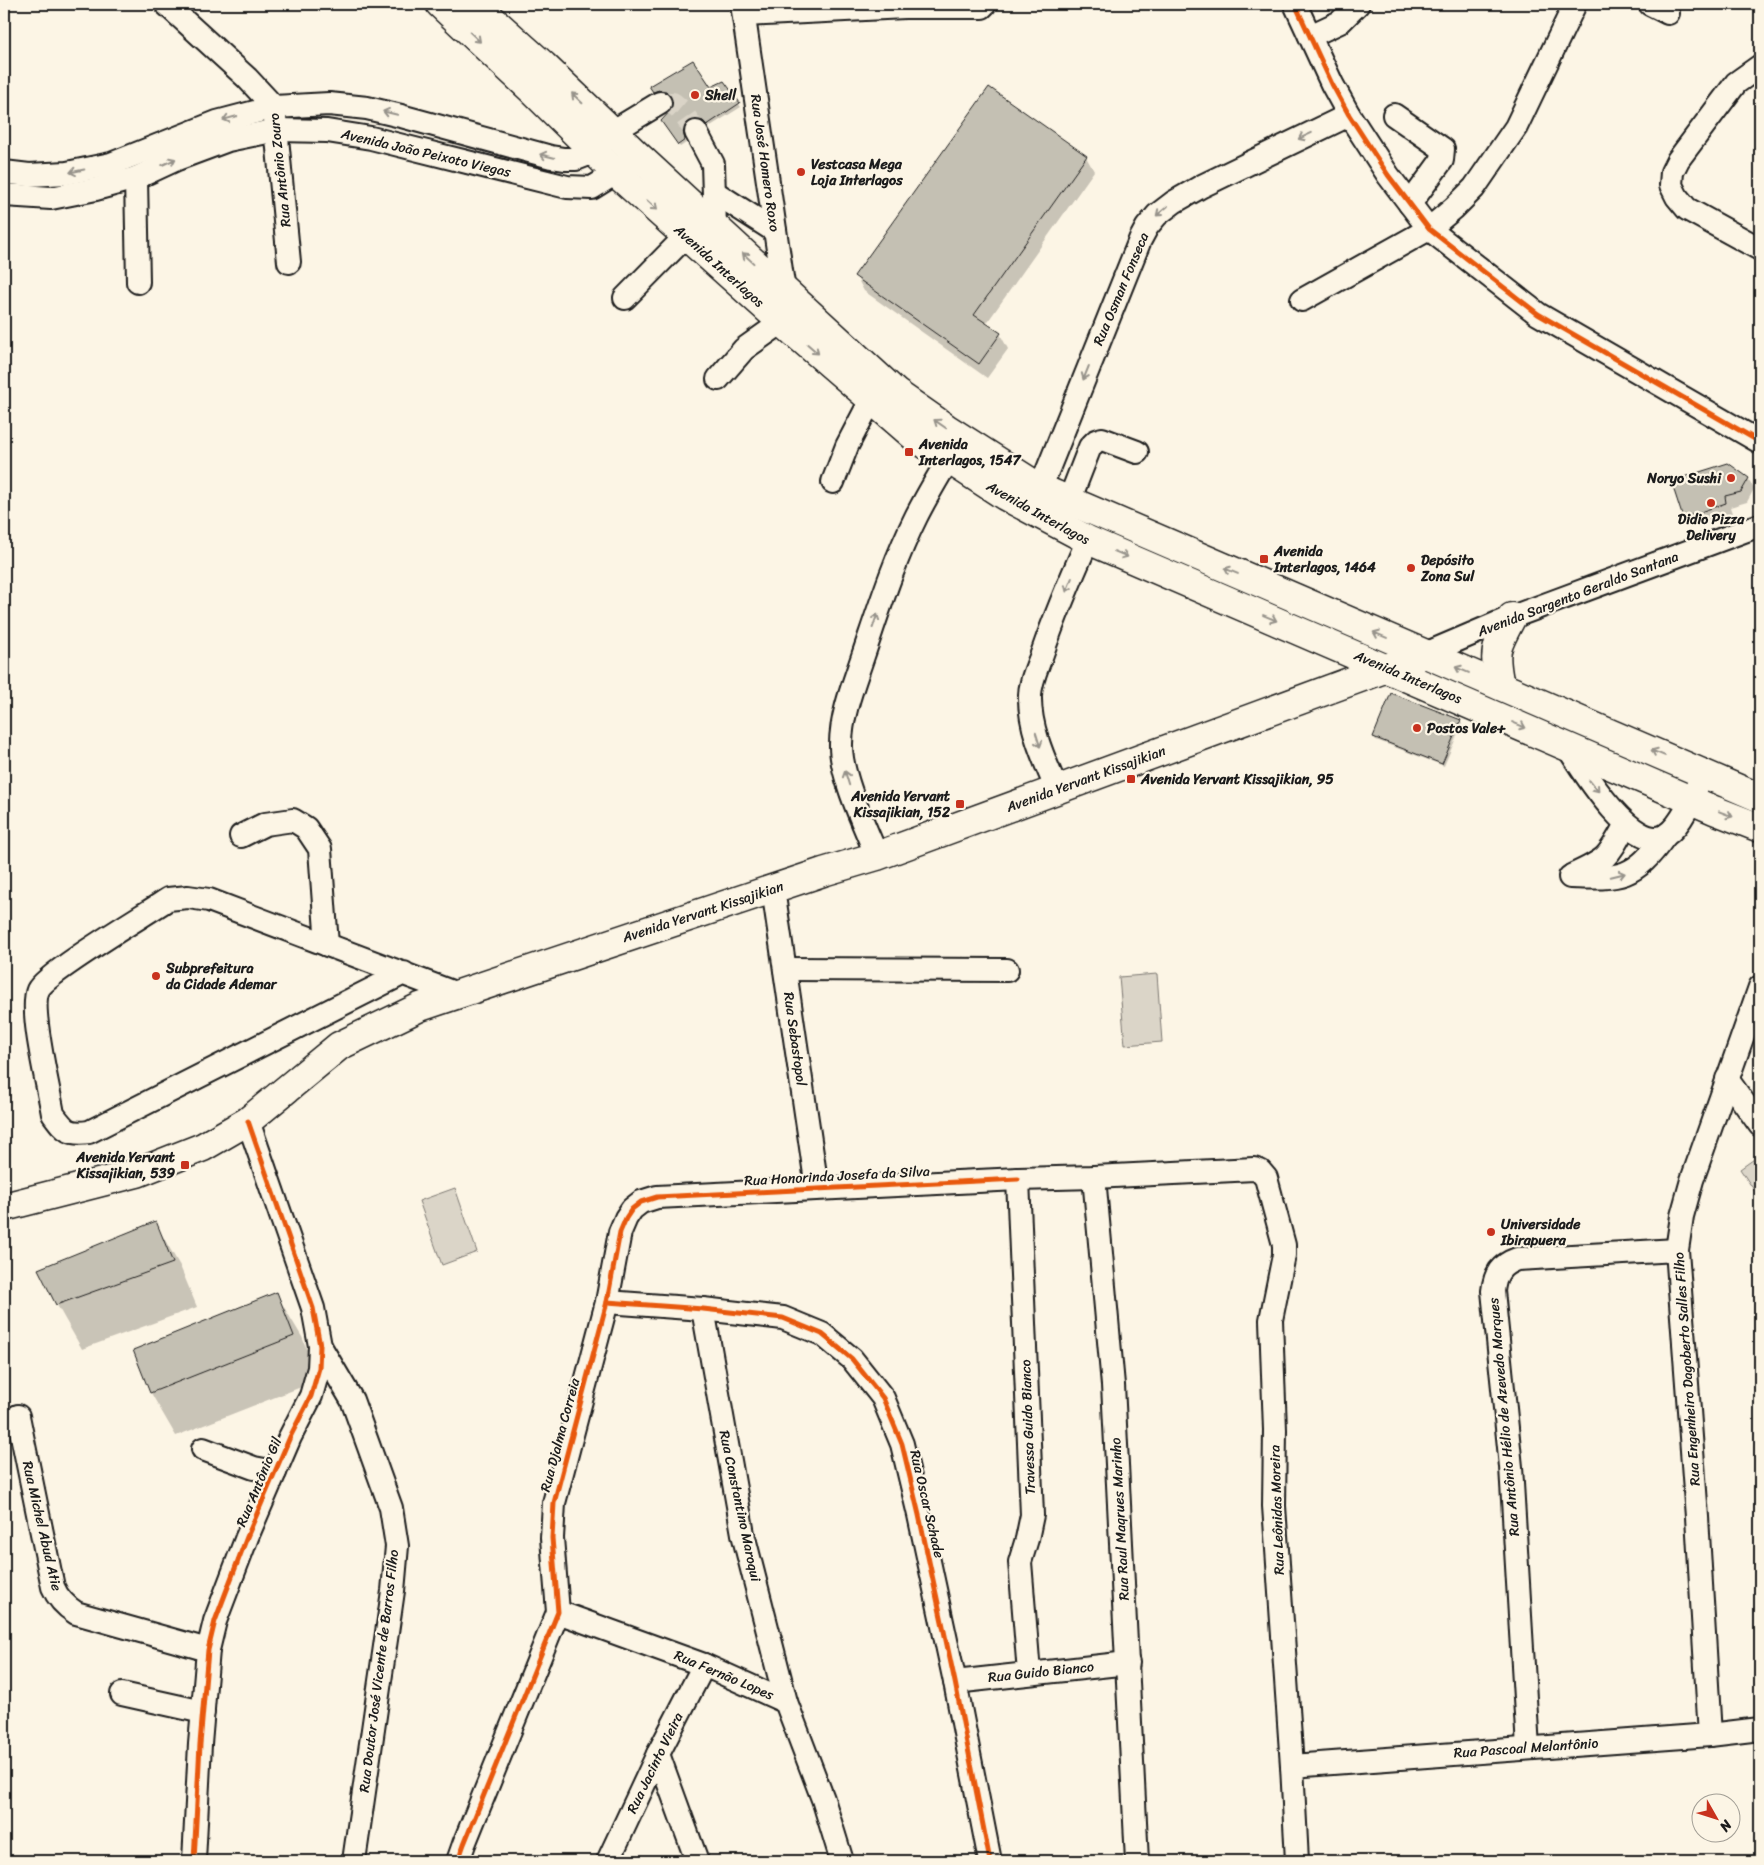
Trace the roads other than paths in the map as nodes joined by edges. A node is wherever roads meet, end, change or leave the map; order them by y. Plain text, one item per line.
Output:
1 (166, 4) edge
2 (440, 4) edge
3 (475, 4) edge
4 (985, 4) edge
5 (1295, 4) edge
6 (1358, 4) edge
7 (1575, 4) edge
8 (743, 9) edge
9 (1310, 36) junction
10 (1760, 66) edge
11 (660, 104) dead end
12 (274, 106) junction
13 (1349, 115) junction
14 (1394, 115) dead end
15 (277, 130) junction
16 (612, 132) junction
17 (696, 132) tunnel mouth
18 (594, 152) junction
19 (636, 154) junction
20 (4, 172) edge
21 (616, 173) junction
22 (136, 178) junction
23 (714, 192) junction
24 (4, 195) edge
25 (1410, 204) junction
26 (715, 227) junction
27 (1429, 229) junction
28 (775, 231) junction
29 (686, 236) junction
30 (1760, 249) edge
31 (289, 262) dead end
32 (138, 282) dead end
33 (784, 291) junction
34 (624, 298) dead end
35 (1302, 300) dead end
36 (782, 322) junction
37 (718, 379) dead end
38 (871, 400) junction
39 (1760, 442) edge
40 (1137, 452) dead end
41 (948, 460) junction
42 (832, 482) dead end
43 (1036, 500) junction
44 (1069, 501) junction
45 (1760, 525) edge
46 (1088, 540) junction
47 (1512, 618) junction
48 (1425, 654) junction
49 (1386, 668) junction
50 (1500, 686) junction
51 (1567, 746) junction
52 (1702, 772) junction
53 (1057, 790) junction
54 (1760, 798) edge
55 (1692, 800) junction
56 (1626, 824) junction
57 (1760, 828) edge
58 (240, 836) dead end
59 (1665, 836) junction
60 (877, 856) junction
61 (773, 889) junction
62 (327, 944) junction
63 (785, 969) junction
64 (1007, 970) dead end
65 (404, 973) junction
66 (457, 994) junction
67 (1758, 997) edge
68 (1727, 1079) junction
69 (248, 1121) junction
70 (1760, 1125) edge
71 (1254, 1169) joint
72 (1094, 1178) junction
73 (1018, 1179) junction
74 (817, 1188) junction
75 (657, 1197) joint
76 (4, 1207) edge
77 (1678, 1250) junction
78 (606, 1302) junction
79 (703, 1308) junction
80 (320, 1346) junction
81 (18, 1416) dead end
82 (203, 1449) dead end
83 (275, 1472) junction
84 (558, 1612) junction
85 (208, 1650) junction
86 (1128, 1663) junction
87 (704, 1665) junction
88 (1029, 1673) junction
89 (955, 1682) junction
90 (122, 1694) dead end
91 (786, 1702) junction
92 (203, 1712) junction
93 (1760, 1729) edge
94 (1710, 1735) junction
95 (1528, 1748) junction
96 (658, 1754) junction
97 (1292, 1766) junction
98 (194, 1861) edge
99 (354, 1861) edge
100 (458, 1861) edge
101 (608, 1861) edge
102 (697, 1861) edge
103 (842, 1861) edge
104 (990, 1861) edge
105 (1137, 1861) edge
106 (1297, 1861) edge

1 - 12 street, Rua Antônio Zouro
2 -> 18 main road, Avenida Interlagos
16 -> 3 main road, Avenida Interlagos
4 - 8 street
5 - 9 street
6 - 9 street
7 - 27 street
8 - 28 street, Rua José Homero Roxo
9 - 13 street
10 - 30 street
11 - 16 street
12 - 15 street, Rua Antônio Zouro
18 -> 12 street, Avenida João Peixoto Viegas
12 -> 20 street, Avenida João Peixoto Viegas
13 - 25 street
13 -> 43 street, Rua Osman Fonseca
14 - 25 street
15 - 21 street, Avenida João Peixoto Viegas
22 -> 15 street, Avenida João Peixoto Viegas
15 - 31 street, Rua Antônio Zouro
16 - 18 street
16 - 19 main road, Avenida Interlagos
17 - 23 street
18 - 21 main road, Avenida Interlagos
19 - 21 street, Avenida João Peixoto Viegas
19 - 26 main road, Avenida Interlagos
21 -> 29 main road, Avenida Interlagos
22 - 24 street, Avenida João Peixoto Viegas
22 - 32 street
23 - 26 street
23 - 28 street
25 - 27 street
33 -> 26 main road, Avenida Interlagos
27 - 35 street
27 - 39 street
28 - 33 street, Rua José Homero Roxo
29 - 34 street
29 - 36 main road, Avenida Interlagos
33 - 36 street, Rua José Homero Roxo
43 -> 33 main road, Avenida Interlagos
36 - 37 street
36 -> 38 main road, Avenida Interlagos
38 - 41 main road, Avenida Interlagos
38 - 42 street
40 - 44 street
41 - 43 main road, Avenida Interlagos
60 -> 41 street
43 - 44 main road, Avenida Interlagos
43 - 46 main road, Avenida Interlagos
48 -> 44 main road, Avenida Interlagos
45 - 47 street, Avenida Sargento Geraldo Santana
46 -> 49 main road, Avenida Interlagos
46 -> 53 street
47 - 48 street, Avenida Sargento Geraldo Santana
47 - 50 main road
48 - 49 main road, Avenida Yervant Kissajikian
50 -> 48 main road, Avenida Interlagos
49 -> 51 main road, Avenida Interlagos
49 - 53 main road, Avenida Yervant Kissajikian
52 -> 50 main road, Avenida Interlagos
51 - 55 main road, Avenida Interlagos
51 -> 56 street
52 - 54 main road, Avenida Interlagos
52 - 55 street
53 - 60 main road, Avenida Yervant Kissajikian
55 -> 57 main road, Avenida Interlagos
55 - 59 street
56 - 59 street
56 -> 59 street
58 - 62 street
60 - 61 main road, Avenida Yervant Kissajikian
61 - 63 street, Rua Sebastopol
61 - 66 main road, Avenida Yervant Kissajikian
62 - 65 street
62 - 65 street
63 - 64 street
63 - 74 street, Rua Sebastopol
65 - 66 street
66 - 69 main road, Avenida Yervant Kissajikian
67 - 68 street, Rua Engenheiro Dagoberto Salles Filho
68 - 70 street
68 - 77 street, Rua Engenheiro Dagoberto Salles Filho
69 - 76 main road, Avenida Yervant Kissajikian
69 - 80 street, Rua Antônio Gil
71 - 72 street, Rua Honorinda Josefa da Silva
71 - 97 street, Rua Leônidas Moreira
72 - 73 street, Rua Honorinda Josefa da Silva
72 - 86 street, Rua Raul Maqrues Marinho
73 - 74 street, Rua Honorinda Josefa da Silva
73 - 88 street, Travessa Guido Bianco
74 - 75 street, Rua Honorinda Josefa da Silva
75 - 78 street, Rua Djalma Correia
77 - 94 street, Rua Engenheiro Dagoberto Salles Filho
77 - 95 street, Rua Antônio Hélio de Azevedo Marques
78 - 79 street, Rua Oscar Schade
78 - 84 street, Rua Djalma Correia
79 - 89 street, Rua Oscar Schade
79 - 91 street, Rua Constantino Maroqui
80 - 83 street, Rua Antônio Gil
80 - 99 street, Rua Doutor José Vicente de Barros Filho
81 - 85 street, Rua Michel Abud Atie
82 - 83 street
83 - 85 street, Rua Antônio Gil
84 - 87 street, Rua Fernão Lopes
84 - 100 street, Rua Djalma Correia
85 - 92 street, Rua Antônio Gil
86 - 88 street, Rua Guido Bianco
86 - 105 street, Rua Raul Maqrues Marinho
87 - 91 street, Rua Fernão Lopes
87 - 96 street, Rua Jacinto Vieira
88 - 89 street, Rua Guido Bianco
89 - 104 street, Rua Oscar Schade
90 - 92 street
91 - 103 street, Rua Fernão Lopes
92 - 98 street, Rua Antônio Gil
93 - 94 street, Rua Pascoal Melantônio
94 - 95 street, Rua Pascoal Melantônio
95 - 97 street, Rua Pascoal Melantônio
96 - 101 street, Rua Jacinto Vieira
96 - 102 street
97 - 106 street, Rua Leônidas Moreira

